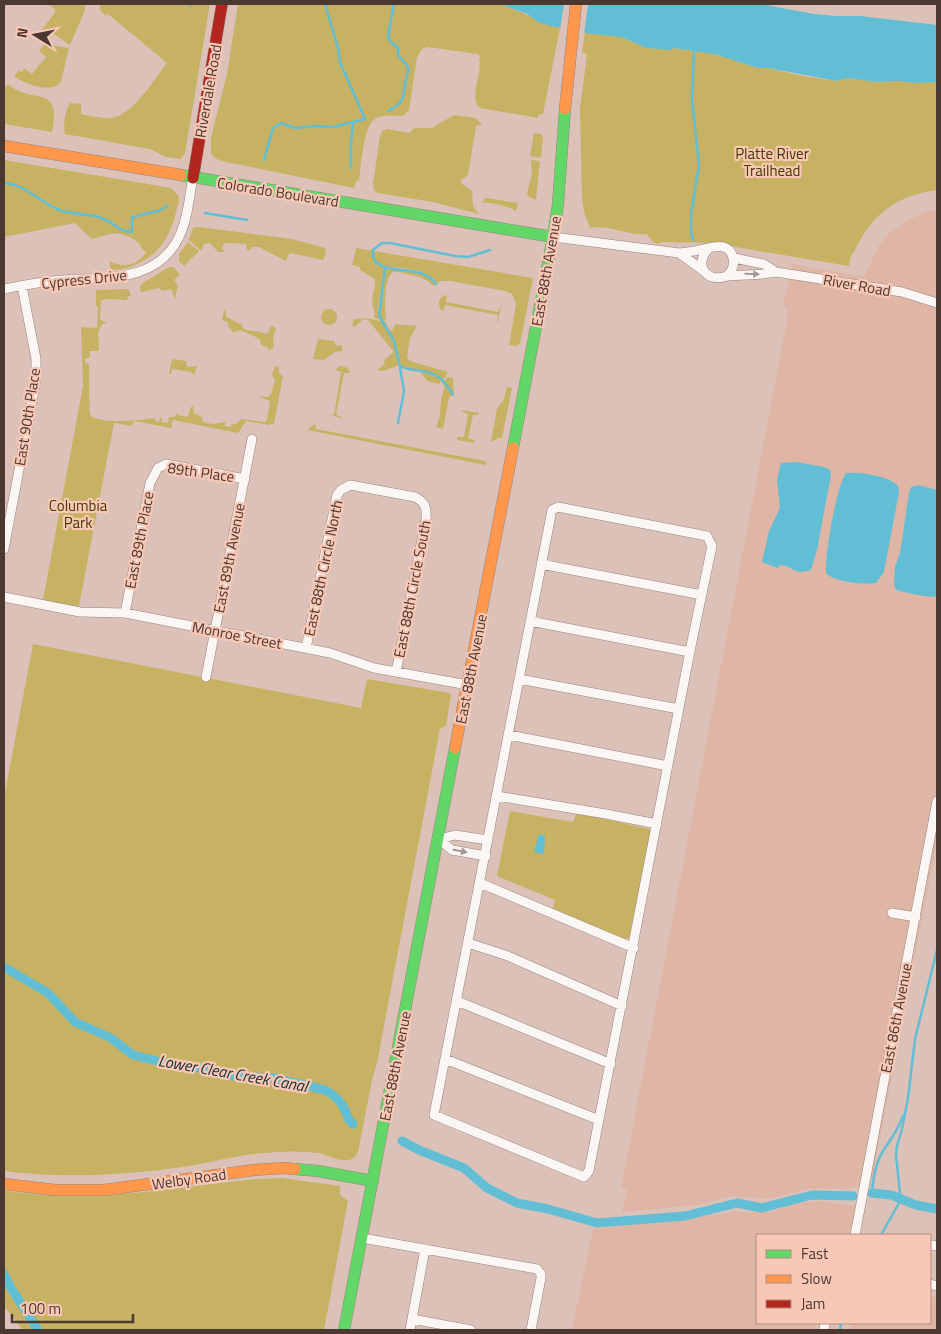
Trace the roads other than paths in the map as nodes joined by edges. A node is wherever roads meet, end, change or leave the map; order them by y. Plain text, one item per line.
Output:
1 (222, 4) edge
2 (576, 4) edge
3 (4, 146) edge
4 (193, 178) junction
5 (553, 237) junction
6 (709, 248) junction
7 (679, 253) junction
8 (734, 258) junction
9 (704, 271) junction
10 (776, 272) junction
11 (727, 276) junction
12 (22, 286) junction
13 (4, 289) edge
14 (937, 303) edge
15 (252, 439) dead end
16 (158, 468) joint
17 (245, 479) junction
18 (425, 506) joint
19 (4, 549) edge
20 (541, 564) junction
21 (702, 595) junction
22 (4, 597) edge
23 (125, 613) junction
24 (530, 621) junction
25 (215, 631) junction
26 (306, 648) junction
27 (690, 652) junction
28 (396, 672) junction
29 (206, 677) dead end
30 (519, 678) junction
31 (468, 685) junction
32 (679, 709) junction
33 (509, 736) junction
34 (668, 766) junction
35 (497, 796) junction
36 (937, 801) edge
37 (657, 824) junction
38 (438, 839) junction
39 (488, 840) junction
40 (486, 856) junction
41 (480, 883) junction
42 (892, 913) dead end
43 (916, 917) junction
44 (468, 943) junction
45 (634, 948) junction
46 (457, 1001) junction
47 (622, 1006) junction
48 (445, 1059) junction
49 (611, 1064) junction
50 (600, 1120) junction
51 (373, 1181) junction
52 (4, 1184) edge
53 (855, 1234) edge
54 (362, 1238) junction
55 (425, 1249) junction
56 (412, 1319) junction
57 (344, 1330) edge
58 (410, 1330) edge
59 (471, 1330) edge
60 (531, 1330) edge

1 - 4 main road, Riverdale Road
2 - 5 main road, East 88th Avenue
3 - 4 main road, Colorado Boulevard
4 - 5 main road, Colorado Boulevard
4 - 12 street, Cypress Drive
5 - 7 street
5 - 31 main road, East 88th Avenue
6 - 7 street
6 - 8 street
6 - 9 street
7 - 9 street
8 - 10 street, River Road
8 - 11 street
9 - 11 street
11 -> 10 street, River Road
10 - 14 street, River Road
12 - 13 street, Cypress Drive
12 - 19 street, East 90th Place
15 - 17 street, East 89th Avenue
16 - 17 street, 89th Place
16 - 23 street, East 89th Place
17 - 25 street, East 89th Avenue
18 - 26 street, East 88th Circle North
18 - 28 street, East 88th Circle South
20 - 21 street
20 - 21 street
20 - 24 street
21 - 27 street
22 - 23 street, Monroe Street
23 - 25 street, Monroe Street
24 - 27 street
24 - 30 street
25 - 26 street, Monroe Street
25 - 29 street, East 89th Avenue
26 - 28 street, Monroe Street
27 - 32 street
28 - 31 street, Monroe Street
30 - 32 street
30 - 33 street
31 - 38 main road, East 88th Avenue
32 - 34 street
33 - 34 street
33 - 35 street
34 - 37 street
35 - 37 street
35 - 39 street
36 - 43 street, East 86th Avenue
37 - 45 street
38 - 39 street
38 -> 40 street
38 - 51 main road, East 88th Avenue
39 - 40 street
40 - 41 street
41 - 44 street
41 - 45 street
42 - 43 street
43 - 53 street, East 86th Avenue
44 - 46 street
44 - 47 street
45 - 47 street
46 - 48 street
46 - 49 street
47 - 49 street
48 - 50 street
48 - 50 street
49 - 50 street
51 - 52 main road, Welby Road
51 - 54 main road, East 88th Avenue
54 - 55 street
54 - 57 main road, East 88th Avenue
55 - 56 street
55 - 60 street
56 - 58 street
56 - 59 street

